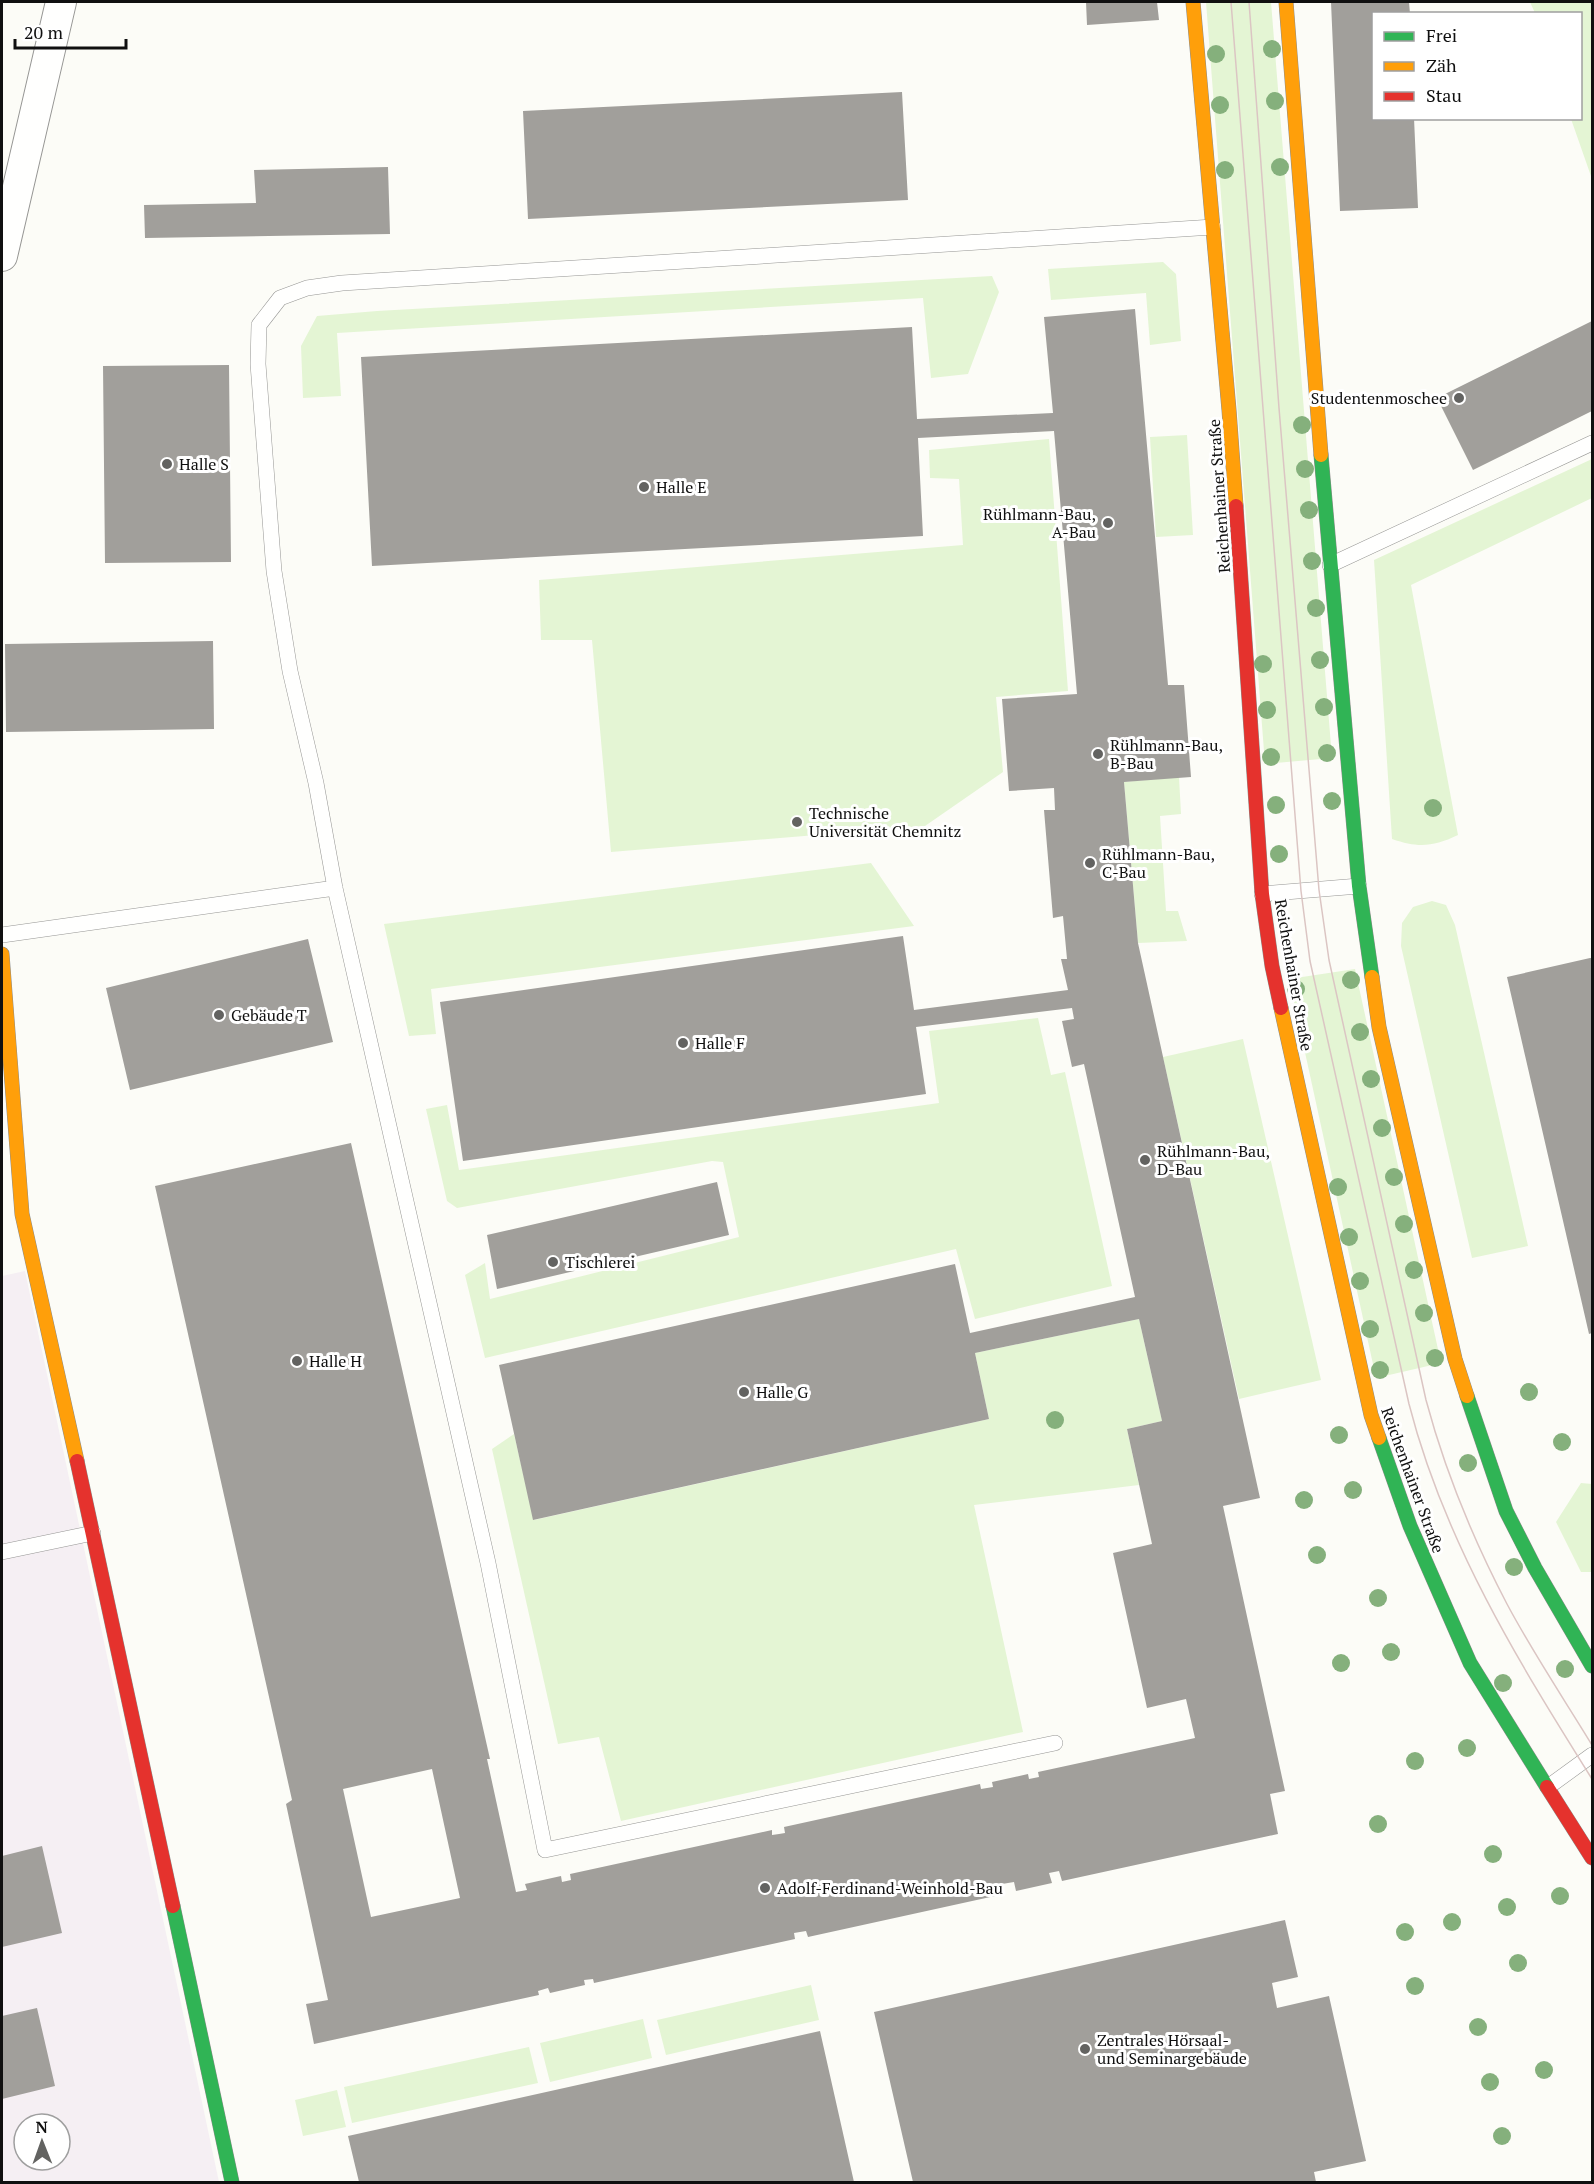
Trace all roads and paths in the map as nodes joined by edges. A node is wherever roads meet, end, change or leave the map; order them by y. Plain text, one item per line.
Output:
1 (61, 2) edge
2 (1193, 2) edge
3 (1286, 2) edge
4 (1213, 227) junction
5 (2, 256) edge
6 (1593, 443) edge
7 (1330, 565) junction
8 (1359, 886) junction
9 (334, 888) junction
10 (1262, 894) junction
11 (2, 935) edge
12 (2, 954) edge
13 (93, 1533) junction
14 (2, 1552) edge
15 (1593, 1666) edge
16 (1055, 1743) dead end
17 (1593, 1755) edge
18 (1548, 1787) junction
19 (1593, 1858) edge
20 (232, 2182) edge

1 - 5 street
2 - 4 street, Reichenhainer Straße
3 - 7 street
4 - 9 lane
4 - 10 street, Reichenhainer Straße
6 - 7 lane
7 - 8 street
8 - 10 lane
8 - 15 street
9 - 11 lane
9 - 16 lane
10 - 18 street, Reichenhainer Straße
12 - 13 street
13 - 14 lane
13 - 20 street
17 - 18 lane
18 - 19 street, Reichenhainer Straße

